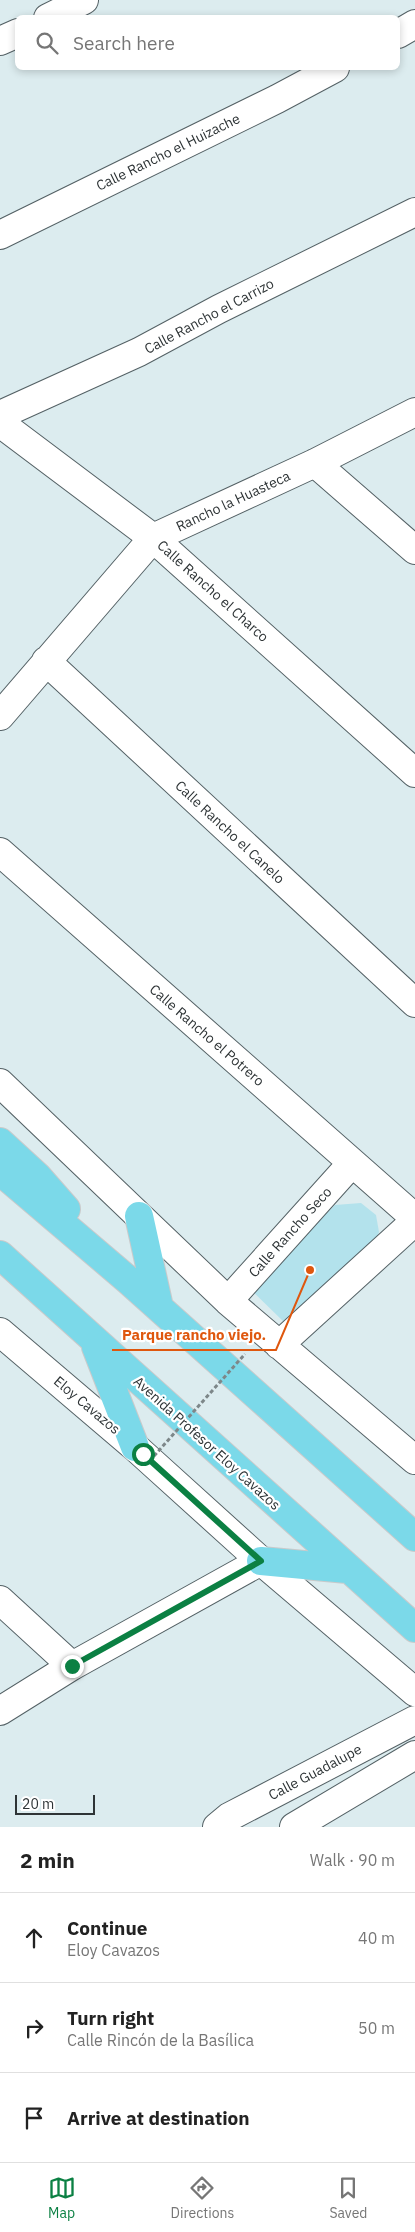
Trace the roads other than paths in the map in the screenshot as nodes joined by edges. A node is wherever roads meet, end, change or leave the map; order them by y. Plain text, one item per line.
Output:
1 (84, 0) edge
2 (54, 15) edge
3 (415, 24) edge
4 (400, 33) edge
5 (15, 34) edge
6 (0, 42) edge
7 (331, 70) edge
8 (415, 212) edge
9 (0, 235) edge
10 (415, 412) edge
11 (0, 416) edge
12 (0, 423) edge
13 (315, 463) junction
14 (153, 538) junction
15 (415, 550) edge
16 (46, 661) junction
17 (0, 716) edge
18 (415, 773) edge
19 (0, 852) edge
20 (415, 1003) edge
21 (0, 1083) edge
22 (0, 1142) edge
23 (352, 1163) junction
24 (0, 1171) edge
25 (139, 1216) junction
26 (415, 1219) edge
27 (0, 1255) edge
28 (128, 1280) junction
29 (228, 1300) junction
30 (159, 1307) junction
31 (0, 1332) edge
32 (94, 1341) junction
33 (279, 1344) junction
34 (145, 1452) junction
35 (415, 1460) edge
36 (415, 1536) edge
37 (261, 1561) junction
38 (347, 1569) junction
39 (0, 1600) edge
40 (415, 1628) edge
41 (72, 1666) junction
42 (415, 1692) edge
43 (0, 1711) edge
44 (415, 1720) edge
45 (415, 1755) edge
46 (228, 1824) edge
47 (294, 1827) edge

1 - 2 street
3 - 4 street
5 - 6 street
7 - 9 street, Calle Rancho el Huizache
8 - 11 street, Calle Rancho el Carrizo
10 - 13 street, Rancho la Huasteca
12 - 14 street, Calle Rancho el Charco
13 - 14 street, Rancho la Huasteca
13 - 15 street
14 - 16 street, Rancho la Huasteca
14 - 18 street, Calle Rancho el Charco
16 - 17 street, Rancho la Huasteca
16 - 20 street, Calle Rancho el Canelo
19 - 23 street, Calle Rancho el Potrero
21 - 25 street
22 - 28 main road
23 - 26 street, Calle Rancho el Potrero
23 - 29 street, Calle Rancho Seco
24 - 28 main road
25 - 29 street
25 - 30 main road
26 - 33 street
27 - 32 main road, Avenida Profesor Eloy Cavazos
28 - 30 main road
29 - 33 street
30 - 36 main road
31 - 34 street, Eloy Cavazos
32 - 34 main road
32 - 38 main road, Avenida Profesor Eloy Cavazos
33 - 35 street
34 - 37 street, Eloy Cavazos
37 - 38 main road
37 - 41 street
37 - 42 street, Eloy Cavazos
38 - 40 main road, Avenida Profesor Eloy Cavazos
39 - 41 street
41 - 43 street
44 - 46 street, Calle Guadalupe
45 - 47 street

